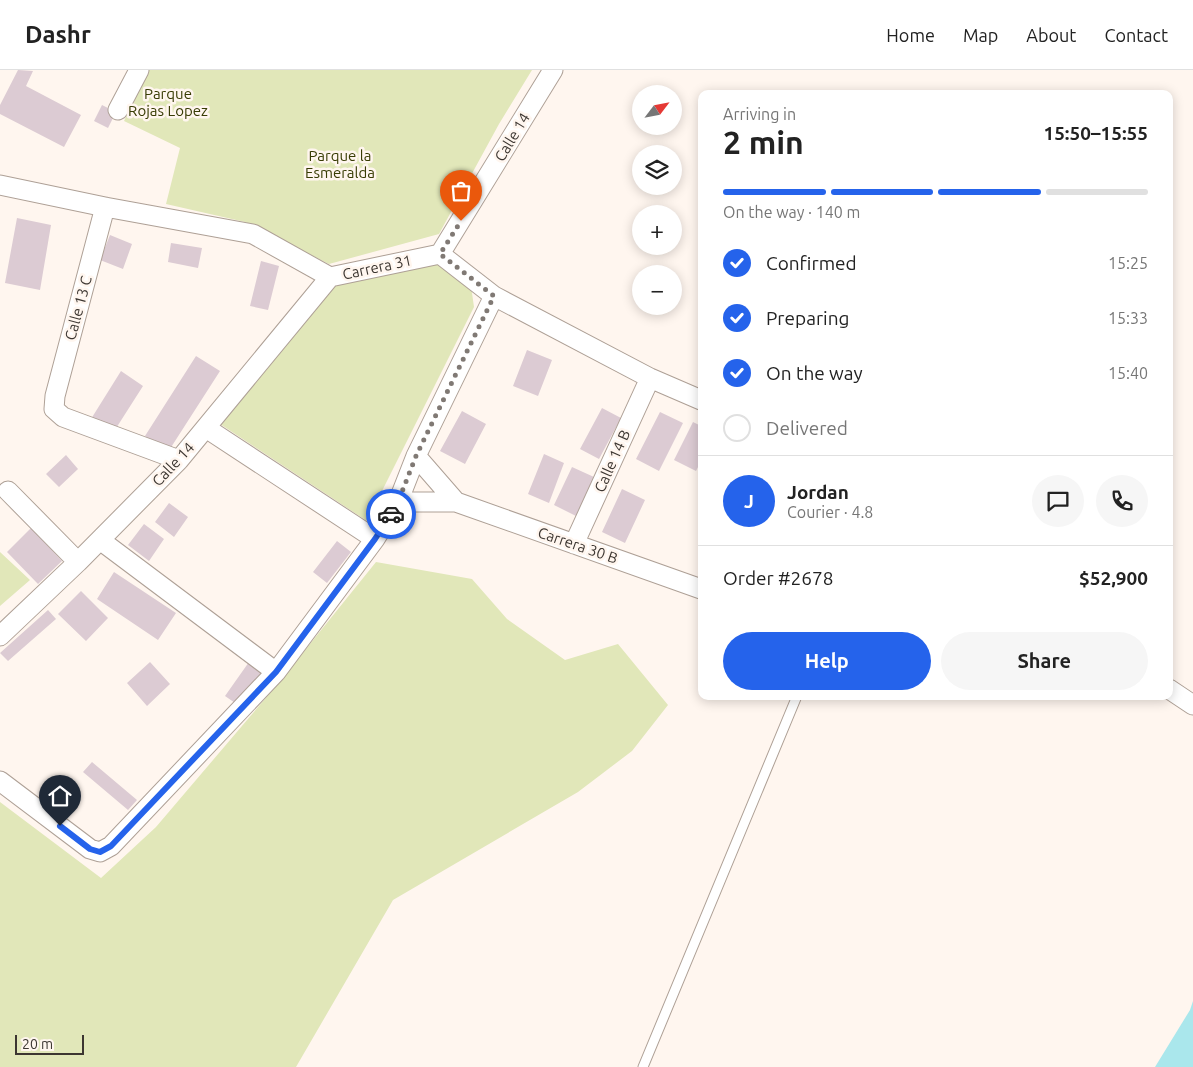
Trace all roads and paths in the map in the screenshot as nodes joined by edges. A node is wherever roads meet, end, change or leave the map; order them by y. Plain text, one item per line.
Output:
1 (139, 70) edge
2 (553, 70) edge
3 (118, 110) dead end
4 (0, 185) edge
5 (105, 207) junction
6 (440, 254) junction
7 (330, 277) junction
8 (494, 296) junction
9 (650, 378) junction
10 (698, 399) edge
11 (206, 428) junction
12 (416, 456) junction
13 (179, 460) junction
14 (8, 491) dead end
15 (398, 502) junction
16 (456, 502) junction
17 (375, 539) junction
18 (100, 540) junction
19 (574, 544) junction
20 (78, 562) junction
21 (698, 587) edge
22 (0, 636) edge
23 (276, 672) junction
24 (1173, 692) edge
25 (795, 700) edge
26 (1193, 705) edge
27 (0, 781) edge
28 (643, 1067) edge

1 - 3 street
2 - 6 street, Calle 14
4 - 5 street, Carrera 31
5 - 7 street, Carrera 31
5 - 13 street, Calle 13 C
6 - 7 street, Carrera 31
6 - 8 street
7 - 11 street, Calle 14
8 - 9 street
8 - 12 street
9 - 10 street
9 - 19 street, Calle 14 B
11 - 13 street, Calle 14
11 - 17 street
12 - 15 street
12 - 16 street, Carrera 30 B
13 - 18 street, Calle 14
14 - 20 street
15 - 16 street, Carrera 30 B
15 - 17 street
16 - 19 street, Carrera 30 B
17 - 23 street
18 - 20 street, Calle 14
18 - 23 street
19 - 21 street, Carrera 30 B
20 - 22 street, Calle 14
23 - 27 street
24 - 26 street
25 - 28 lane

